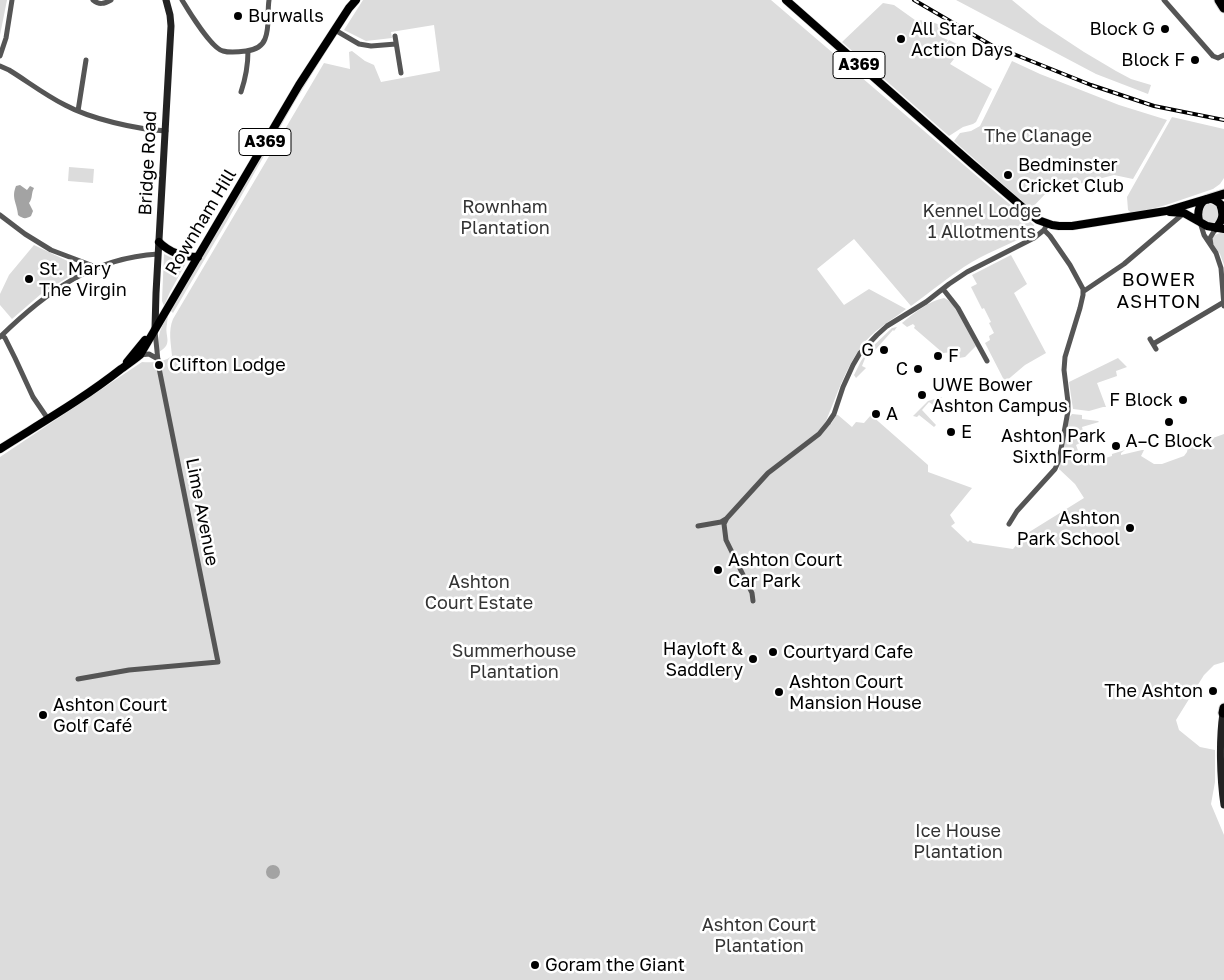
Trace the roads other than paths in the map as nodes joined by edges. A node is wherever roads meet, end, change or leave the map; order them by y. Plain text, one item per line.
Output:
1 (12, 0) edge
2 (111, 0) edge
3 (166, 0) edge
4 (182, 0) edge
5 (269, 0) edge
6 (356, 0) edge
7 (786, 0) edge
8 (1164, 0) edge
9 (1219, 0) edge
10 (92, 2) edge
11 (1224, 8) edge
12 (335, 30) junction
13 (395, 36) dead end
14 (396, 44) junction
15 (248, 51) junction
16 (1224, 55) edge
17 (0, 56) edge
18 (86, 60) dead end
19 (0, 66) edge
20 (401, 73) dead end
21 (241, 92) dead end
22 (78, 111) junction
23 (166, 130) junction
24 (1224, 194) edge
25 (1207, 199) junction
26 (1222, 206) edge
27 (1166, 211) junction
28 (1184, 213) junction
29 (0, 215) edge
30 (1199, 221) junction
31 (1046, 227) junction
32 (1219, 228) edge
33 (159, 242) junction
34 (1211, 246) junction
35 (158, 254) junction
36 (198, 257) junction
37 (96, 267) junction
38 (943, 289) junction
39 (1084, 291) junction
40 (1224, 302) edge
41 (1224, 306) edge
42 (153, 330) junction
43 (1, 336) edge
44 (1153, 344) dead end
45 (140, 355) junction
46 (987, 361) dead end
47 (158, 363) junction
48 (124, 366) junction
49 (48, 419) junction
50 (0, 449) edge
51 (727, 518) junction
52 (1009, 524) dead end
53 (698, 526) dead end
54 (753, 601) dead end
55 (78, 679) dead end
56 (1223, 711) edge
57 (1224, 804) edge

1 - 17 street
2 - 10 street
3 - 23 main road, Bridge Road
4 - 15 street
5 - 15 street
6 - 12 main road, Rownham Hill / A369
7 - 31 main road, A369
8 - 16 street
9 - 11 highway
12 - 14 street
12 - 36 main road, Rownham Hill / A369
13 - 14 street
14 - 20 street
15 - 21 street
18 - 22 street
19 - 22 street
22 - 23 street
23 - 33 main road, Bridge Road
24 - 25 highway
25 - 26 main road
25 - 27 main road, A369
25 - 30 main road
26 - 32 main road
27 - 28 main road, A369
27 - 31 main road, A369
28 - 30 main road, A369
28 - 39 street
29 - 37 street
30 - 32 main road, A369
30 - 34 street
31 - 38 street
31 - 39 street
32 - 34 street
33 - 35 main road, Bridge Road
33 - 36 main road
34 - 40 street
35 - 37 street
35 - 42 main road, Bridge Road
36 - 42 main road, Rownham Hill / A369
37 - 43 street
38 - 46 street
38 - 51 street
39 - 52 street
40 - 41 street
40 - 44 street
42 - 45 main road, A369
42 - 47 street, Lime Avenue
42 - 48 main road, A369
43 - 49 street
45 - 47 street
45 - 48 main road, A369
47 - 55 street, Lime Avenue
48 - 49 main road, A369
49 - 50 main road, A369
51 - 53 street
51 - 54 street
56 - 57 main road

